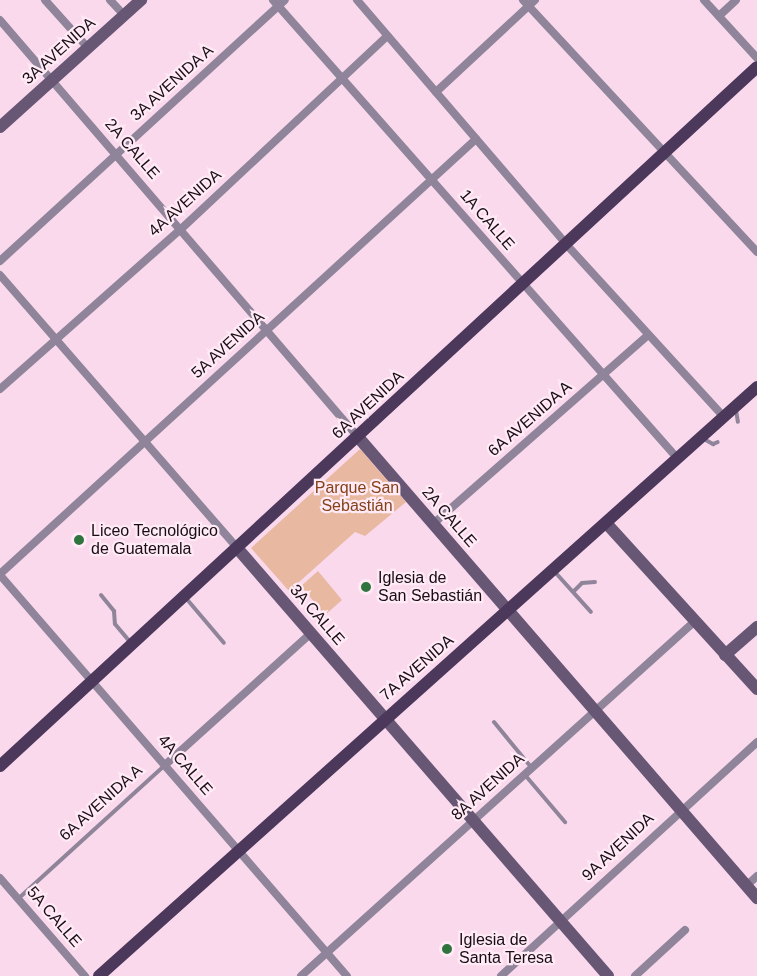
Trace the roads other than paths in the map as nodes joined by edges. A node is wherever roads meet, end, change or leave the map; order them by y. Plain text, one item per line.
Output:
1 (45, 0) edge
2 (110, 0) edge
3 (141, 0) edge
4 (357, 0) edge
5 (704, 0) edge
6 (736, 0) edge
7 (279, 2) edge
8 (529, 2) edge
9 (124, 15) junction
10 (718, 16) junction
11 (0, 20) edge
12 (387, 36) junction
13 (88, 48) junction
14 (757, 58) edge
15 (757, 67) edge
16 (342, 80) junction
17 (52, 81) junction
18 (436, 92) junction
19 (0, 127) edge
20 (476, 139) junction
21 (663, 153) junction
22 (115, 154) junction
23 (431, 181) junction
24 (180, 230) junction
25 (565, 243) junction
26 (757, 252) edge
27 (0, 261) edge
28 (0, 275) edge
29 (522, 285) junction
30 (266, 331) junction
31 (648, 335) junction
32 (55, 338) junction
33 (602, 375) junction
34 (757, 387) edge
35 (0, 389) edge
36 (735, 407) junction
37 (724, 417) junction
38 (738, 422) dead end
39 (358, 437) junction
40 (702, 437) junction
41 (143, 441) junction
42 (718, 442) dead end
43 (678, 459) junction
44 (433, 524) junction
45 (607, 524) junction
46 (238, 549) junction
47 (554, 570) junction
48 (0, 575) edge
49 (595, 582) dead end
50 (574, 591) junction
51 (101, 595) dead end
52 (185, 596) junction
53 (508, 611) junction
54 (591, 612) dead end
55 (695, 621) junction
56 (757, 627) edge
57 (311, 633) junction
58 (224, 643) dead end
59 (132, 644) junction
60 (725, 655) junction
61 (91, 681) junction
62 (757, 689) edge
63 (594, 711) junction
64 (384, 718) junction
65 (494, 722) dead end
66 (757, 742) edge
67 (165, 765) junction
68 (0, 766) edge
69 (532, 768) junction
70 (525, 775) junction
71 (680, 811) junction
72 (473, 820) junction
73 (565, 822) dead end
74 (239, 849) junction
75 (757, 876) edge
76 (0, 878) edge
77 (746, 886) junction
78 (18, 898) junction
79 (757, 898) edge
80 (561, 921) junction
81 (685, 930) dead end
82 (327, 953) junction
83 (85, 976) edge
84 (99, 976) edge
85 (301, 976) edge
86 (346, 976) edge
87 (501, 976) edge
88 (608, 976) edge
89 (635, 976) edge

1 - 13 street
2 - 9 street
3 - 9 street, 3A AVENIDA
4 - 12 street
5 - 10 street
6 - 10 street
7 - 16 street, 1A CALLE
7 - 22 street, 3A AVENIDA A
8 - 18 street
8 - 21 street
9 - 13 street, 3A AVENIDA
10 - 14 street
11 - 17 street, 2A CALLE
12 - 16 street, 4A AVENIDA
12 - 18 street
13 - 17 street, 3A AVENIDA
15 - 21 main road, 6A AVENIDA
16 - 23 street, 1A CALLE
16 - 24 street, 4A AVENIDA
17 - 19 street, 3A AVENIDA
17 - 22 street, 2A CALLE
18 - 20 street
20 - 23 street, 5A AVENIDA
20 - 25 street
21 - 25 main road, 6A AVENIDA
21 - 26 street
22 - 24 street, 2A CALLE
22 - 27 street, 3A AVENIDA A
23 - 29 street, 1A CALLE
23 - 30 street, 5A AVENIDA
24 - 30 street, 2A CALLE
24 - 32 street, 4A AVENIDA
25 - 29 main road, 6A AVENIDA
25 - 31 street
28 - 32 street, 3A CALLE
29 - 33 street, 1A CALLE
29 - 39 main road, 6A AVENIDA
30 - 39 street, 2A CALLE
30 - 41 street, 5A AVENIDA
31 - 33 street, 6A AVENIDA A
31 - 37 street
32 - 35 street, 4A AVENIDA
32 - 41 street, 3A CALLE
33 - 43 street, 1A CALLE
33 - 44 street, 6A AVENIDA A
34 - 36 main road, 7A AVENIDA
36 - 37 main road, 7A AVENIDA
36 - 38 lane
37 - 40 main road, 7A AVENIDA
39 - 44 street, 2A CALLE
39 - 46 main road, 6A AVENIDA
40 - 42 lane
40 - 43 main road, 7A AVENIDA
41 - 46 street, 3A CALLE
41 - 48 street, 5A AVENIDA
43 - 45 main road, 7A AVENIDA
44 - 53 street, 2A CALLE
45 - 47 main road, 7A AVENIDA
45 - 55 street
46 - 52 main road, 6A AVENIDA
46 - 57 street, 3A CALLE
47 - 50 lane
47 - 53 main road, 7A AVENIDA
48 - 61 street, 4A CALLE
49 - 50 lane
50 - 54 lane
51 - 59 lane
52 - 58 lane
52 - 59 main road, 6A AVENIDA
53 - 63 street, 2A CALLE
53 - 64 main road, 7A AVENIDA
55 - 60 street
55 - 63 street, 8A AVENIDA
56 - 60 street
57 - 64 street, 3A CALLE
57 - 67 street, 6A AVENIDA A
59 - 61 main road, 6A AVENIDA
60 - 62 street
61 - 67 street, 4A CALLE
61 - 68 main road, 6A AVENIDA
63 - 69 street, 8A AVENIDA
63 - 71 street, 2A CALLE
64 - 72 street, 3A CALLE
64 - 74 main road, 7A AVENIDA
65 - 69 lane
66 - 71 street, 9A AVENIDA
67 - 74 street, 4A CALLE
67 - 78 lane, 6A AVENIDA A
69 - 70 street, 8A AVENIDA
70 - 72 street, 8A AVENIDA
70 - 73 lane
71 - 77 street, 2A CALLE
71 - 80 street, 9A AVENIDA
72 - 80 street, 3A CALLE
72 - 82 street, 8A AVENIDA
74 - 82 street, 4A CALLE
74 - 84 main road, 7A AVENIDA
75 - 77 street
76 - 78 street, 5A CALLE
77 - 79 street, 2A CALLE
78 - 83 street, 5A CALLE
80 - 87 street, 9A AVENIDA
80 - 88 street, 3A CALLE
81 - 89 street
82 - 85 street, 8A AVENIDA
82 - 86 street, 4A CALLE

